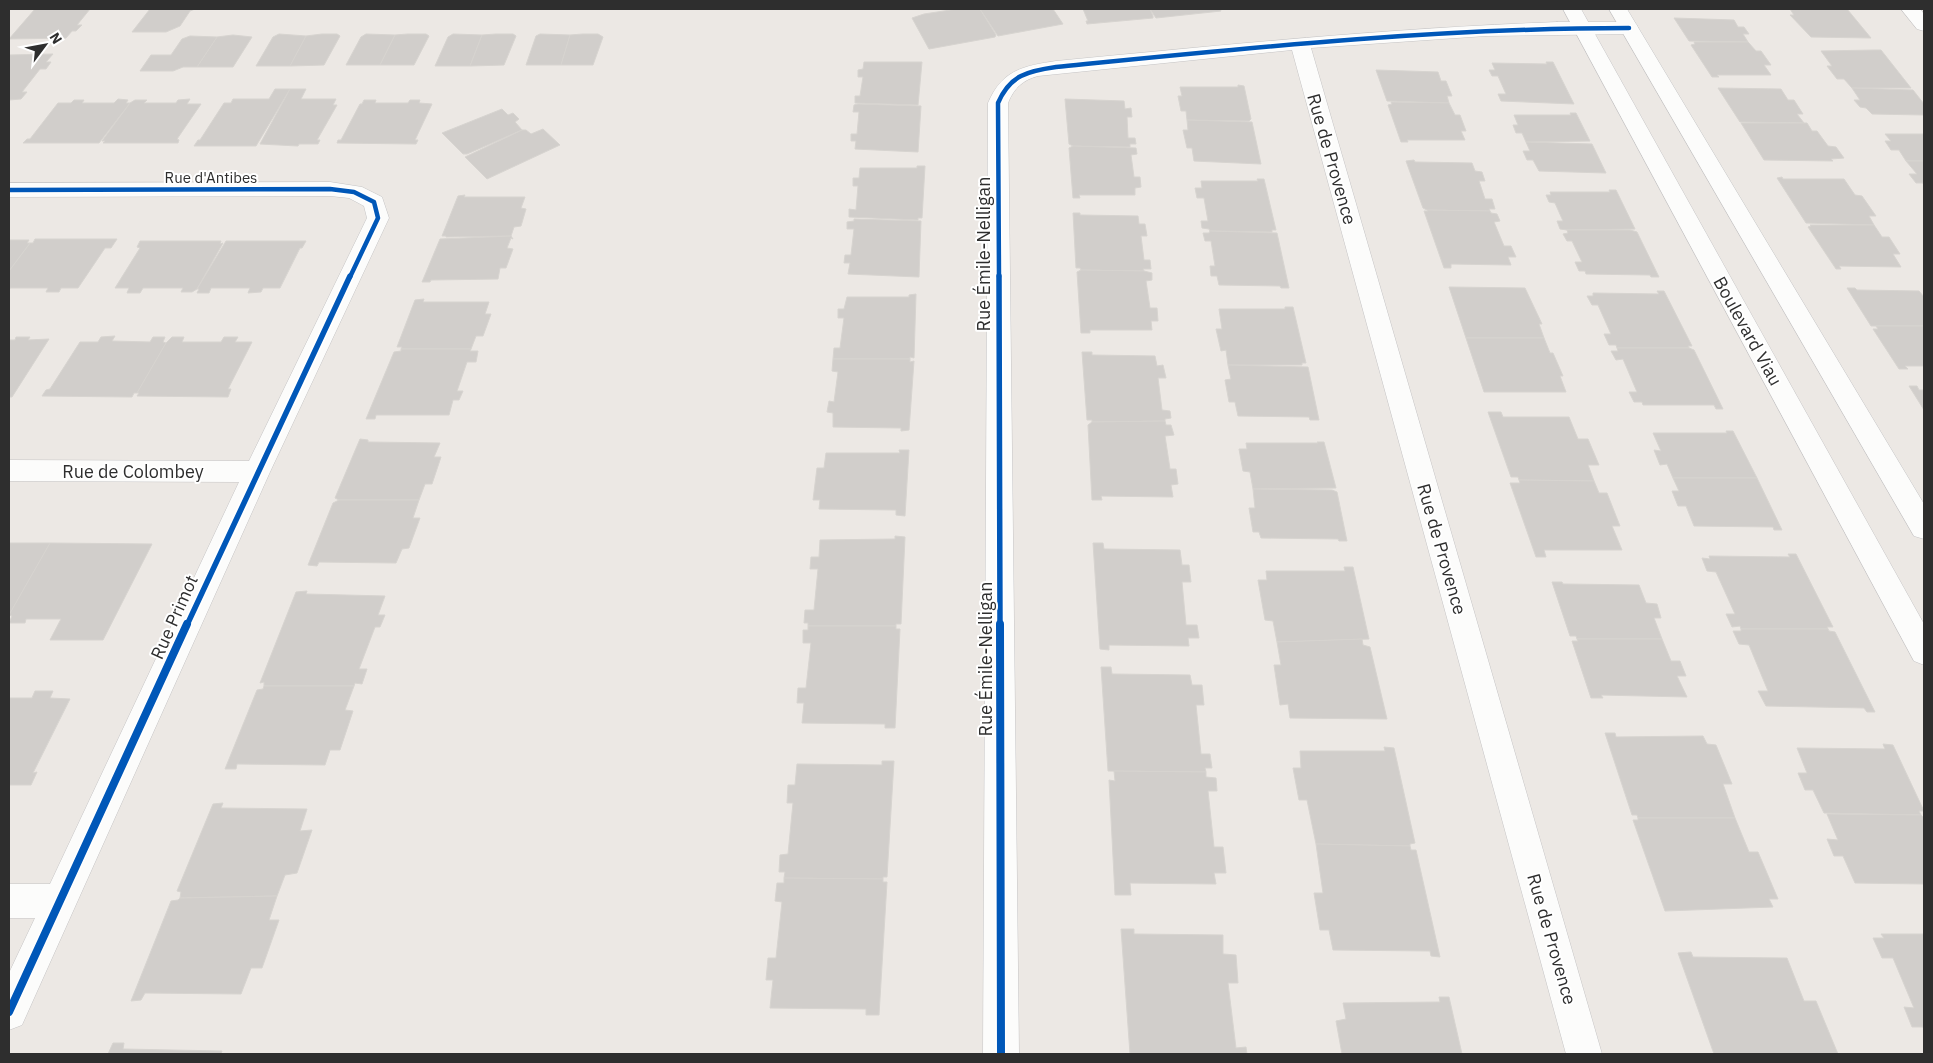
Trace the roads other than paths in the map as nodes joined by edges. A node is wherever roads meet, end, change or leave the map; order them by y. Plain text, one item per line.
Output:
1 (1577, 18) edge
2 (1623, 18) edge
3 (1300, 44) junction
4 (9, 190) edge
5 (370, 237) joint
6 (9, 470) edge
7 (257, 472) junction
8 (1924, 528) edge
9 (1924, 652) edge
10 (9, 901) edge
11 (61, 902) junction
12 (9, 1012) edge
13 (1001, 1054) edge
14 (1584, 1054) edge

1 - 2 street, Rue Émile-Nelligan
1 - 3 street, Rue Émile-Nelligan
1 - 9 street, Boulevard Viau
2 - 8 street
3 - 13 street, Rue Émile-Nelligan
3 - 14 street, Rue de Provence
4 - 5 street, Rue d'Antibes
5 - 7 street, Rue Primot
6 - 7 street, Rue de Colombey
7 - 11 street, Rue Primot
10 - 11 street
11 - 12 street, Rue Primot

